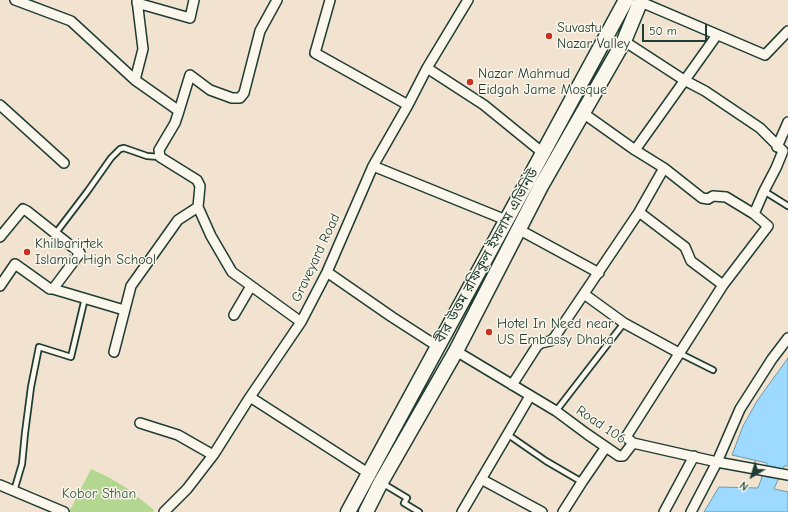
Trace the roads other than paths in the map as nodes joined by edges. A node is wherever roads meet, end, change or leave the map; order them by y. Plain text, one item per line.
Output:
1 (15, 0) edge
2 (194, 0) edge
3 (276, 0) edge
4 (330, 0) edge
5 (468, 0) edge
6 (626, 0) edge
7 (137, 1) edge
8 (641, 1) edge
9 (26, 2) edge
10 (788, 31) edge
11 (718, 35) junction
12 (624, 41) junction
13 (427, 68) junction
14 (135, 80) junction
15 (684, 80) junction
16 (0, 105) edge
17 (408, 105) junction
18 (179, 111) junction
19 (583, 113) junction
20 (788, 122) edge
21 (777, 147) junction
22 (636, 150) junction
23 (543, 153) junction
24 (160, 157) junction
25 (64, 163) dead end
26 (373, 166) junction
27 (664, 168) junction
28 (764, 191) junction
29 (788, 206) edge
30 (198, 207) junction
31 (640, 212) junction
32 (754, 214) junction
33 (506, 220) junction
34 (518, 229) junction
35 (54, 234) junction
36 (0, 237) edge
37 (327, 272) junction
38 (599, 273) junction
39 (723, 285) junction
40 (0, 286) edge
41 (251, 286) junction
42 (53, 289) junction
43 (584, 294) junction
44 (85, 298) junction
45 (124, 310) junction
46 (234, 315) dead end
47 (301, 322) junction
48 (624, 323) junction
49 (788, 338) edge
50 (438, 346) junction
51 (456, 350) junction
52 (114, 352) dead end
53 (679, 353) junction
54 (713, 370) dead end
55 (512, 385) junction
56 (530, 396) junction
57 (250, 397) junction
58 (556, 411) junction
59 (140, 423) dead end
60 (507, 434) junction
61 (633, 443) junction
62 (606, 447) junction
63 (213, 455) junction
64 (694, 456) junction
65 (717, 462) junction
66 (368, 473) junction
67 (787, 475) edge
68 (481, 479) junction
69 (381, 482) junction
70 (582, 482) junction
71 (0, 485) edge
72 (14, 491) junction
73 (61, 511) edge
74 (164, 512) edge
75 (348, 512) edge
76 (366, 512) edge
77 (419, 512) edge
78 (462, 512) edge
79 (542, 512) edge
80 (564, 512) edge
81 (664, 512) edge
82 (691, 512) edge

1 - 9 street
2 - 7 street
3 - 18 street
4 - 17 street
5 - 13 street, Graveyard Road
6 - 23 main road, বীর উত্তম রফিকুল ইসলাম এভিনিউ
7 - 14 street
8 - 11 street
8 - 12 main road, বীর উত্তম রফিকুল ইসলাম এভিনিউ
9 - 14 street
10 - 11 street
11 - 15 street
12 - 15 street
12 - 19 main road, বীর উত্তম রফিকুল ইসলাম এভিনিউ
13 - 17 street, Graveyard Road
13 - 23 street
14 - 18 street
15 - 21 street
15 - 22 street
16 - 25 street
17 - 26 street, Graveyard Road
18 - 24 street
19 - 22 street
19 - 34 main road, বীর উত্তম রফিকুল ইসলাম এভিনিউ
20 - 21 street
21 - 28 street
22 - 27 street
23 - 33 main road, বীর উত্তম রফিকুল ইসলাম এভিনিউ
24 - 30 street
24 - 35 lane
26 - 33 street
26 - 37 street, Graveyard Road
27 - 31 street
27 - 32 street
28 - 29 lane
28 - 32 street
30 - 41 street
30 - 45 street
31 - 38 street
31 - 39 street
32 - 39 street
33 - 50 main road, বীর উত্তম রফিকুল ইসলাম এভিনিউ
34 - 38 street
34 - 51 main road, বীর উত্তম রফিকুল ইসলাম এভিনিউ
35 - 36 street
35 - 42 street
37 - 47 street, Graveyard Road
37 - 50 street
38 - 43 street
39 - 53 street
40 - 42 street
41 - 46 street
41 - 47 street
42 - 44 street
43 - 48 street
43 - 55 street
44 - 45 street
44 - 72 lane
45 - 52 street
47 - 57 street, Graveyard Road
48 - 53 street
48 - 58 lane
49 - 65 street
50 - 66 main road, বীর উত্তম রফিকুল ইসলাম এভিনিউ
51 - 55 street, Road 106
51 - 69 main road, বীর উত্তম রফিকুল ইসলাম এভিনিউ
53 - 54 lane
53 - 61 street
55 - 56 street, Road 106
56 - 58 street, Road 106
56 - 60 street
57 - 63 street, Graveyard Road
57 - 66 street
58 - 62 street, Road 106
59 - 63 street
60 - 68 street
60 - 70 lane
61 - 62 street, Road 106
61 - 64 street, Road 106
62 - 70 street
63 - 74 street, Graveyard Road
64 - 65 street, Road 106
64 - 81 street
65 - 67 street, Road 106
65 - 82 street
66 - 75 main road, বীর উত্তম রফিকুল ইসলাম এভিনিউ
68 - 78 street
68 - 79 street
69 - 76 main road, বীর উত্তম রফিকুল ইসলাম এভিনিউ
69 - 77 lane
70 - 80 street
71 - 72 street
72 - 73 street

